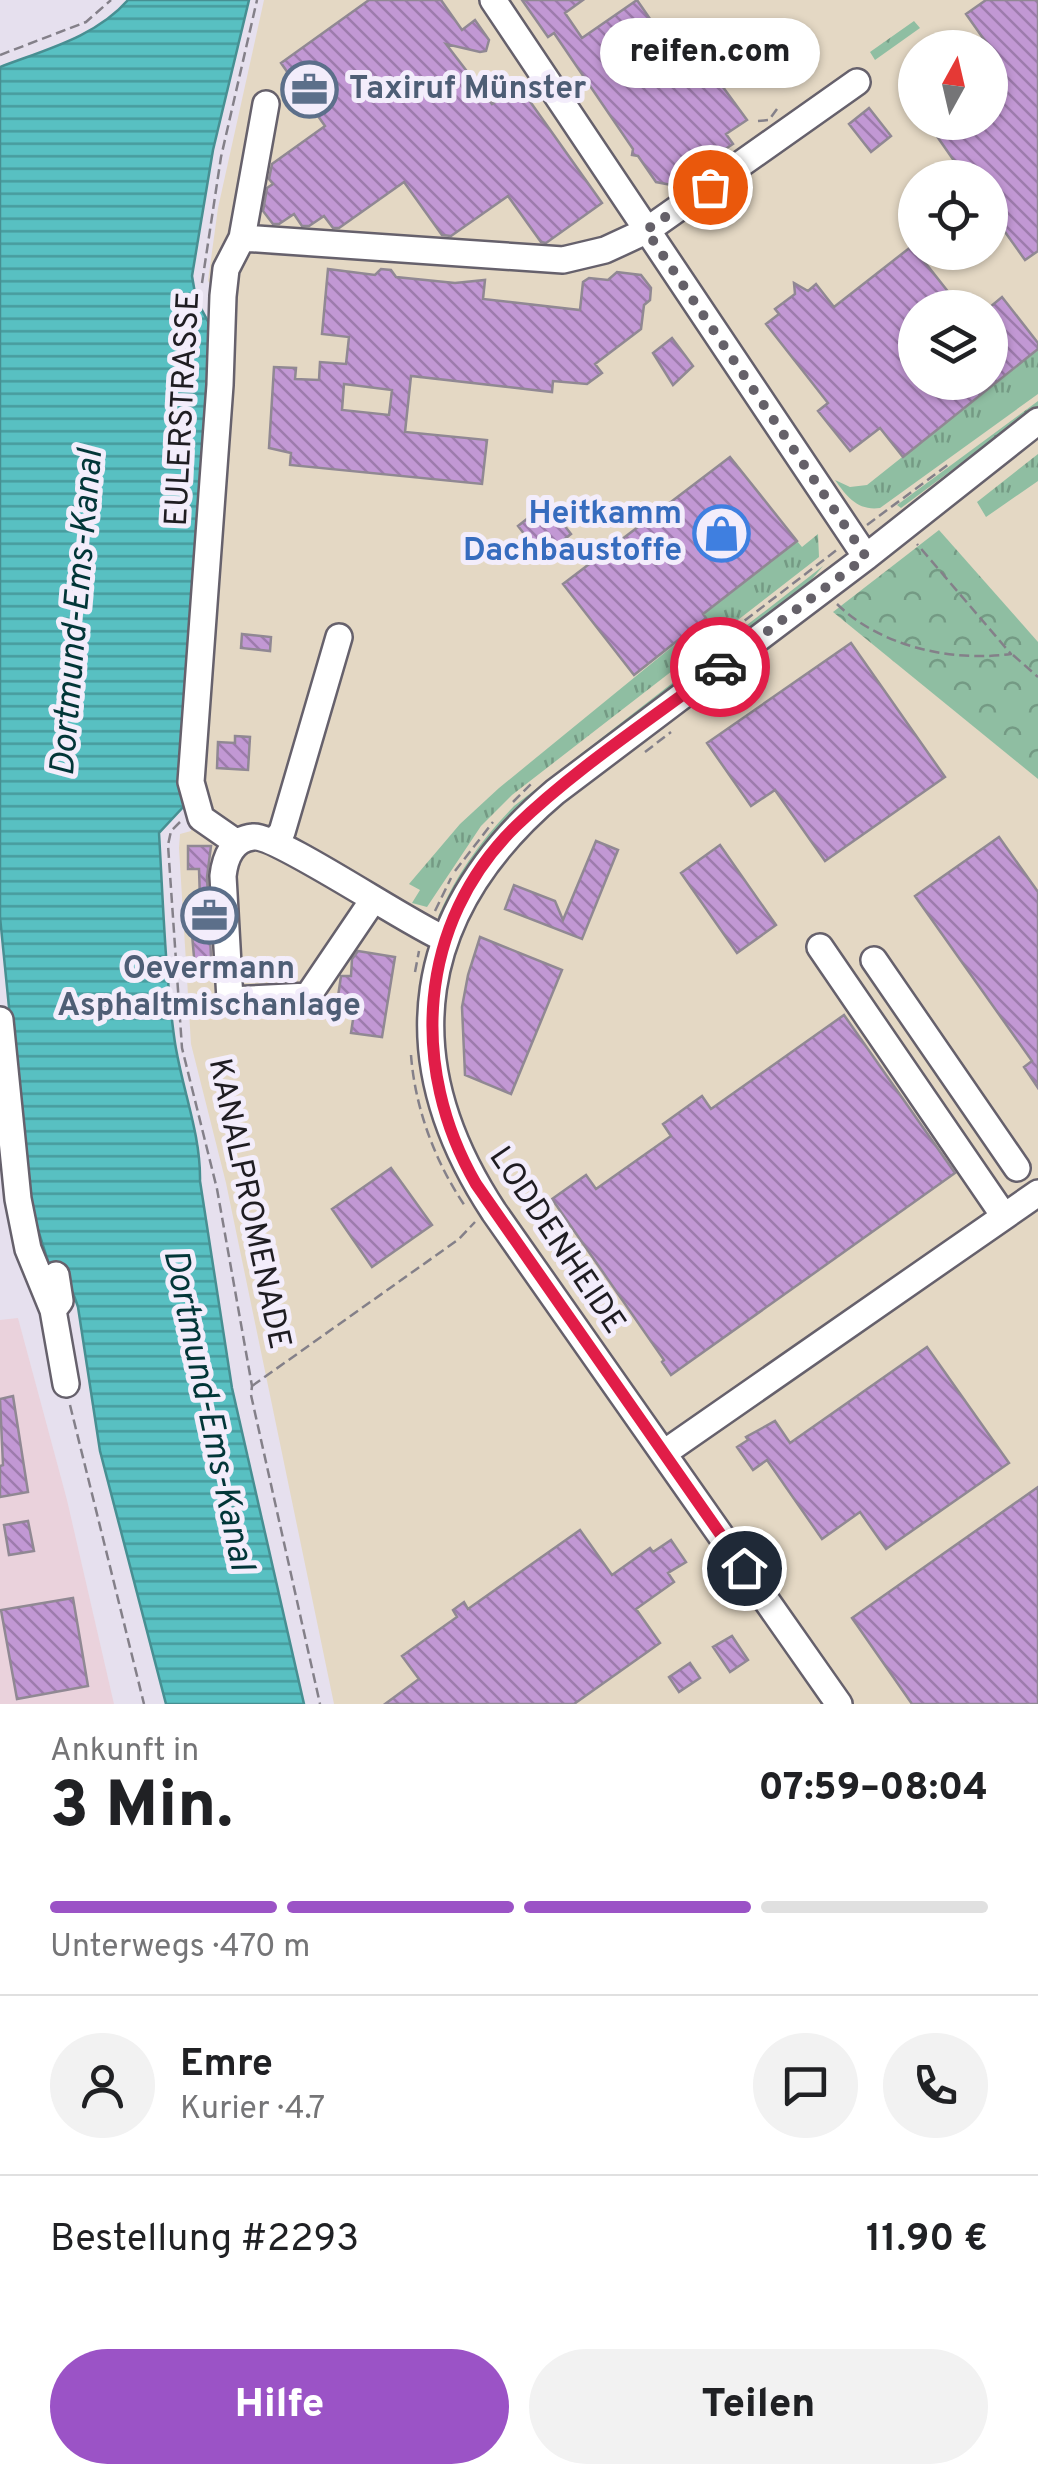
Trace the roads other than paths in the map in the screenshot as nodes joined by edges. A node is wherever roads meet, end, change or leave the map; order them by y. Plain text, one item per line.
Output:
1 (493, 0) edge
2 (857, 82) dead end
3 (266, 104) dead end
4 (646, 230) junction
5 (242, 238) junction
6 (1038, 421) edge
7 (859, 547) junction
8 (339, 637) dead end
9 (274, 841) junction
10 (237, 842) junction
11 (373, 900) junction
12 (435, 935) junction
13 (820, 947) dead end
14 (874, 960) dead end
15 (0, 1020) edge
16 (976, 1112) junction
17 (946, 1132) junction
18 (1017, 1168) dead end
19 (1038, 1193) edge
20 (1004, 1216) junction
21 (56, 1275) dead end
22 (53, 1310) junction
23 (66, 1384) road end
24 (664, 1453) junction
25 (839, 1704) edge

1 - 4 street
2 - 4 street
3 - 5 street, EULERSTRASSE
4 - 5 street
4 - 7 street
5 - 10 street, EULERSTRASSE
6 - 7 street, LODDENHEIDE
7 - 12 street, LODDENHEIDE
8 - 9 street
9 - 10 street
9 - 11 street
10 - 11 street
11 - 12 street
12 - 24 street, LODDENHEIDE
13 - 17 street
14 - 16 street
15 - 22 street
16 - 17 street
16 - 18 street
17 - 20 street
19 - 20 street
20 - 24 street
21 - 22 street
22 - 23 street
24 - 25 street, LODDENHEIDE

